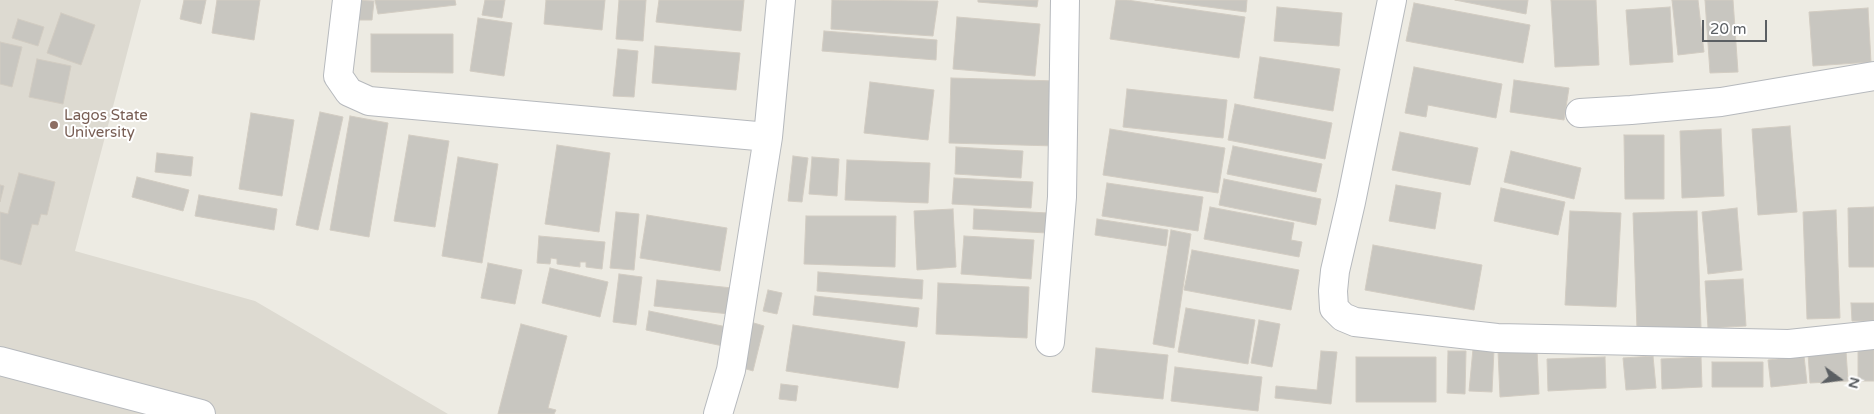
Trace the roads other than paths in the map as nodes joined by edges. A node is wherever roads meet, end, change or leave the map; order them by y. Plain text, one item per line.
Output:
1 (347, 0) edge
2 (781, 0) edge
3 (1065, 0) edge
4 (1392, 0) edge
5 (1874, 76) edge
6 (1580, 113) dead end
7 (768, 137) junction
8 (1874, 335) edge
9 (1050, 342) dead end
10 (0, 361) edge
11 (201, 414) edge
12 (718, 414) edge

1 - 7 street
2 - 7 street
3 - 9 street
4 - 8 street
5 - 6 street
7 - 12 street
10 - 11 street

